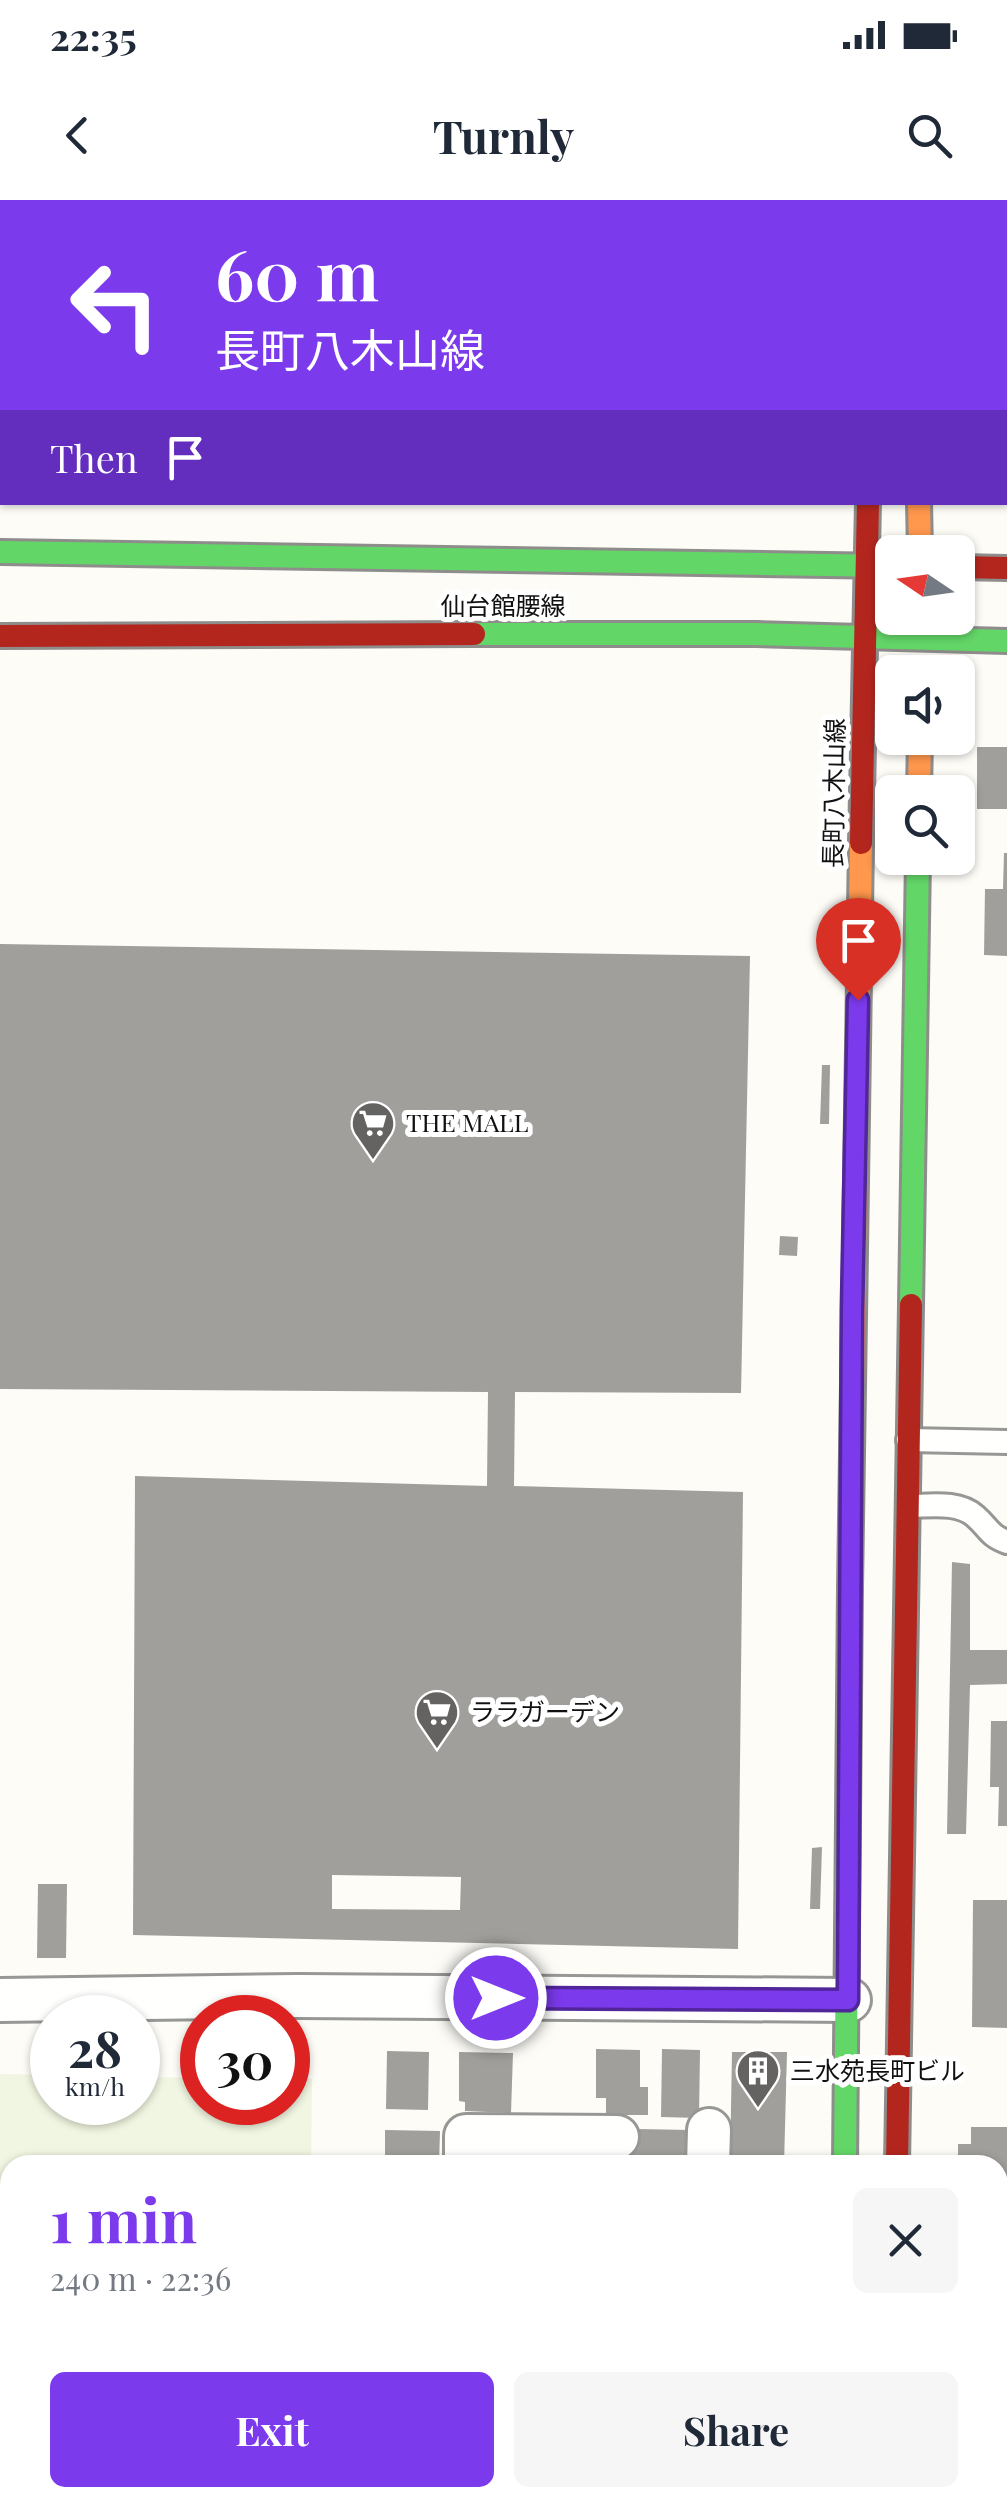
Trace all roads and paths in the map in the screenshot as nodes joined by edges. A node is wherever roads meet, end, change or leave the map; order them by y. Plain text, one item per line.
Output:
1 (868, 505) edge
2 (919, 505) edge
3 (920, 535) edge
4 (0, 552) edge
5 (866, 566) junction
6 (875, 566) edge
7 (975, 568) edge
8 (1007, 568) edge
9 (0, 636) edge
10 (865, 636) junction
11 (921, 636) edge
12 (1007, 640) edge
13 (918, 875) edge
14 (908, 1440) junction
15 (1007, 1442) edge
16 (906, 1506) junction
17 (1007, 1542) edge
18 (0, 2000) edge
19 (848, 2000) junction
20 (616, 2137) dead end
21 (466, 2155) edge
22 (845, 2155) edge
23 (897, 2155) edge

1 - 5 street, 長町八木山線
2 - 3 street
4 - 5 street, 仙台館腰線
5 - 6 street, 仙台館腰線
5 - 10 street, 長町八木山線
7 - 8 street
9 - 10 street, 仙台館腰線
10 - 11 street, 仙台館腰線
10 - 19 street, 長町八木山線
11 - 12 street, 仙台館腰線
13 - 14 street
14 - 15 lane
14 - 16 street
16 - 17 lane
16 - 23 street
18 - 19 street
19 - 22 street, 長町八木山線
20 - 21 street

